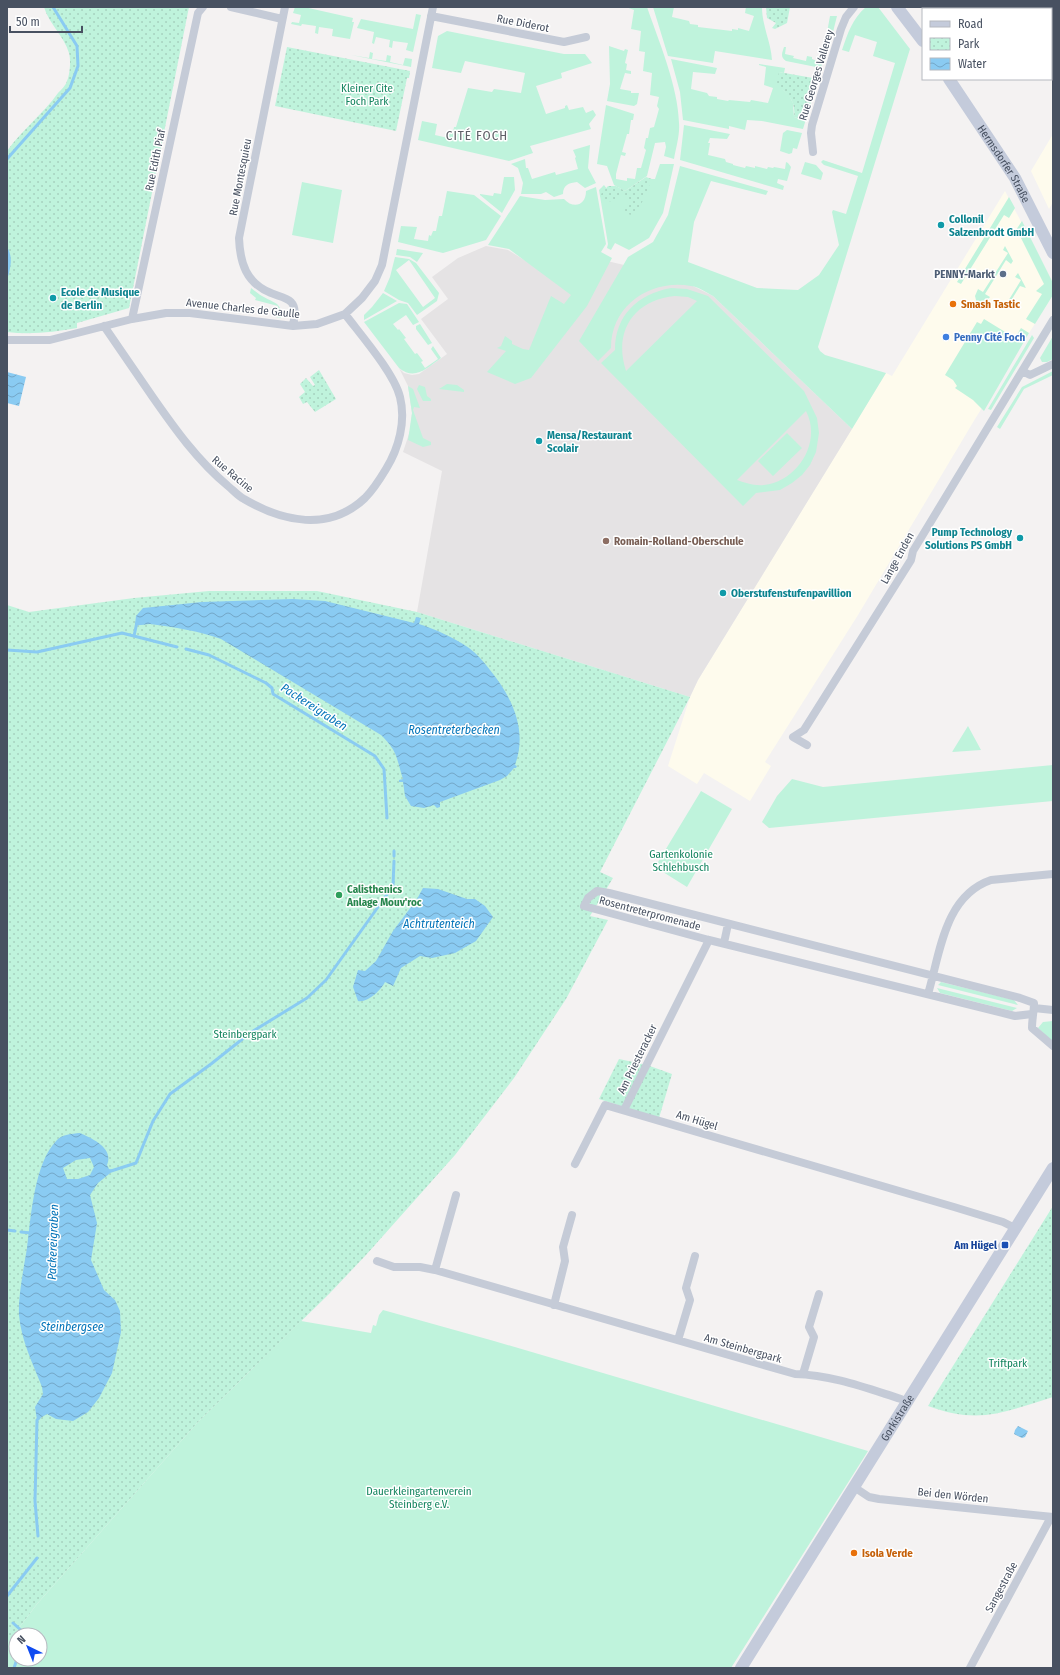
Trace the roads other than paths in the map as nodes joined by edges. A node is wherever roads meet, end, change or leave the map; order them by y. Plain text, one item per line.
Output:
1 (203, 7) edge
2 (231, 7) edge
3 (285, 7) edge
4 (433, 7) edge
5 (854, 7) edge
6 (897, 7) edge
7 (431, 16) junction
8 (282, 19) junction
9 (586, 37) dead end
10 (922, 40) edge
11 (950, 80) edge
12 (813, 152) dead end
13 (1053, 253) edge
14 (344, 314) junction
15 (132, 319) junction
16 (1053, 320) edge
17 (104, 326) junction
18 (293, 326) junction
19 (7, 340) edge
20 (1053, 364) edge
21 (1022, 371) junction
22 (808, 745) dead end
23 (1053, 874) edge
24 (728, 924) junction
25 (709, 940) junction
26 (724, 943) junction
27 (933, 975) junction
28 (928, 994) junction
29 (1053, 1010) edge
30 (1033, 1011) junction
31 (1053, 1046) edge
32 (624, 1110) junction
33 (575, 1164) dead end
34 (1053, 1168) edge
35 (456, 1195) dead end
36 (572, 1216) dead end
37 (1015, 1228) junction
38 (695, 1256) dead end
39 (377, 1261) dead end
40 (435, 1270) junction
41 (819, 1294) dead end
42 (554, 1304) junction
43 (678, 1340) junction
44 (803, 1374) junction
45 (907, 1402) junction
46 (854, 1487) junction
47 (1052, 1517) edge
48 (743, 1667) edge
49 (970, 1668) edge

1 - 15 street, Rue Edith Piaf
2 - 8 street
3 - 8 street, Rue Montesquieu
4 - 7 street, Avenue Charles de Gaulle
5 - 12 street, Rue Georges Vallerey
6 - 10 main road
7 - 9 street, Rue Diderot
7 - 14 street, Avenue Charles de Gaulle
8 - 18 street, Rue Montesquieu
11 - 13 main road, Hermsdorfer Straße
14 - 17 street, Rue Racine
14 - 18 street, Avenue Charles de Gaulle
15 - 17 street, Avenue Charles de Gaulle
15 - 18 street, Avenue Charles de Gaulle
16 - 21 street, Lange Enden
17 - 19 street, Avenue Charles de Gaulle
20 - 21 street
21 - 22 street, Lange Enden
23 - 27 street
24 - 25 street, Rosentreterpromenade
24 - 26 street
24 - 27 street, Rosentreterpromenade
25 - 26 street, Rosentreterpromenade
25 - 32 street, Am Priesteracker
26 - 28 street, Rosentreterpromenade
27 - 28 street
27 - 30 street, Rosentreterpromenade
28 - 30 street, Rosentreterpromenade
29 - 30 street, Rosentreterpromenade
30 - 31 street
32 - 33 street, Am Priesteracker
32 - 37 street, Am Hügel
34 - 37 main road, Gorkistraße
35 - 40 street
36 - 42 street
37 - 45 main road, Gorkistraße
38 - 43 street
39 - 40 street, Am Steinbergpark
40 - 42 street, Am Steinbergpark
41 - 44 street
42 - 43 street, Am Steinbergpark
43 - 44 street, Am Steinbergpark
44 - 45 street, Am Steinbergpark
45 - 46 main road, Gorkistraße
46 - 47 street, Bei den Wörden
46 - 48 main road, Gorkistraße
47 - 49 street, Sangestraße

